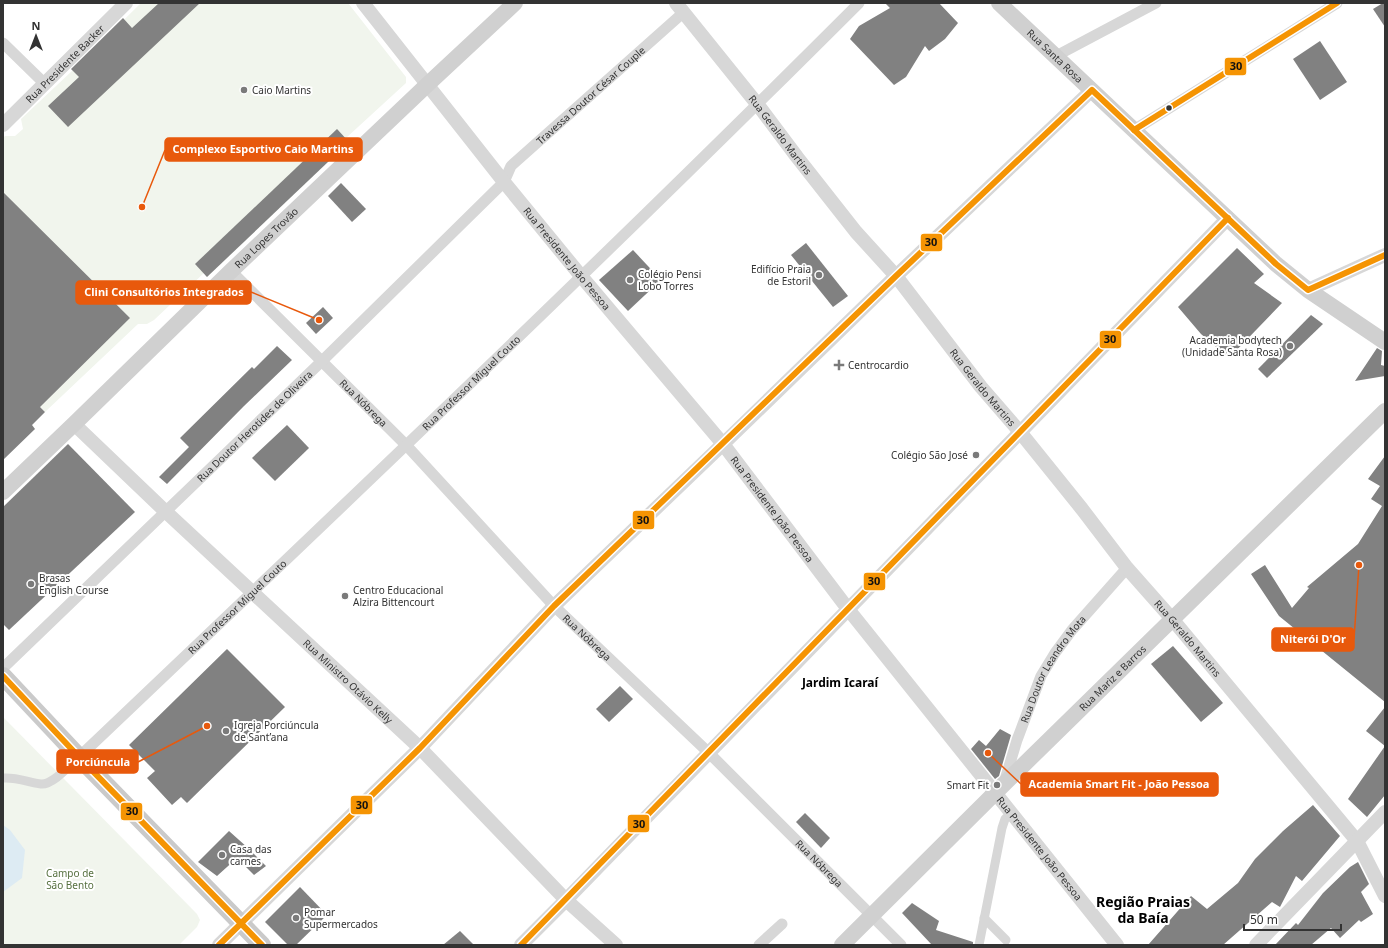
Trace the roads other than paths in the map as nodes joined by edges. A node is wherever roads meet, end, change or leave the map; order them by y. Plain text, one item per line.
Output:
1 (126, 3) edge
2 (364, 3) edge
3 (515, 3) edge
4 (859, 3) edge
5 (999, 3) edge
6 (1156, 3) edge
7 (1337, 3) edge
8 (680, 8) edge
9 (3, 43) edge
10 (1056, 56) junction
11 (45, 84) junction
12 (428, 84) junction
13 (1092, 90) junction
14 (758, 104) junction
15 (3, 125) edge
16 (1134, 130) junction
17 (504, 182) junction
18 (1228, 218) junction
19 (1385, 255) edge
20 (231, 271) junction
21 (581, 276) junction
22 (896, 276) junction
23 (1308, 290) junction
24 (1385, 342) edge
25 (322, 361) junction
26 (1385, 412) edge
27 (74, 424) junction
28 (1020, 432) junction
29 (723, 444) junction
30 (407, 446) junction
31 (3, 492) edge
32 (166, 511) junction
33 (1127, 568) junction
34 (253, 592) junction
35 (554, 606) junction
36 (848, 609) junction
37 (1173, 620) junction
38 (3, 668) edge
39 (3, 676) edge
40 (420, 748) junction
41 (709, 753) junction
42 (79, 757) junction
43 (3, 778) edge
44 (999, 788) junction
45 (1385, 812) edge
46 (1012, 813) junction
47 (1357, 842) junction
48 (1385, 896) edge
49 (566, 900) junction
50 (872, 915) junction
51 (984, 918) junction
52 (241, 923) junction
53 (782, 924) dead end
54 (1006, 940) dead end
55 (219, 945) edge
56 (262, 945) edge
57 (520, 945) edge
58 (616, 945) edge
59 (759, 945) edge
60 (842, 945) edge
61 (901, 945) edge
62 (979, 945) edge
63 (1117, 945) edge
64 (1256, 945) edge

1 - 11 street, Rua Presidente Backer
2 - 12 street, Rua Presidente João Pessoa
3 - 12 main road, Rua Lopes Trovão
4 - 14 street, Rua Professor Miguel Couto
5 - 10 main road, Rua Santa Rosa
6 - 10 street
7 - 16 street
8 - 14 street, Rua Geraldo Martins
8 - 17 street, Travessa Doutor César Couple
9 - 11 street
10 - 13 main road, Rua Santa Rosa
11 - 15 street, Rua Presidente Backer
12 - 17 street, Rua Presidente João Pessoa
12 - 20 main road, Rua Lopes Trovão
13 - 16 main road, Rua Santa Rosa
13 - 22 street
14 - 21 street, Rua Professor Miguel Couto
14 - 22 street, Rua Geraldo Martins
16 - 18 main road, Rua Santa Rosa
17 - 21 street, Rua Presidente João Pessoa
17 - 25 street, Rua Doutor Herotides de Oliveira
18 - 23 main road, Rua Santa Rosa
18 - 28 street
19 - 23 street
20 - 25 street, Rua Nóbrega
20 - 27 main road, Rua Lopes Trovão
21 - 29 street, Rua Presidente João Pessoa
21 - 30 street, Rua Professor Miguel Couto
22 - 28 street, Rua Geraldo Martins
22 - 29 street
23 - 24 main road, Rua Santa Rosa
25 - 30 street, Rua Nóbrega
25 - 32 street, Rua Doutor Herotides de Oliveira
26 - 37 main road, Rua Mariz e Barros
27 - 31 main road, Rua Lopes Trovão
27 - 32 street, Rua Ministro Otávio Kelly
28 - 33 street, Rua Geraldo Martins
28 - 36 street
29 - 35 street
29 - 36 street, Rua Presidente João Pessoa
30 - 34 street, Rua Professor Miguel Couto
30 - 35 street, Rua Nóbrega
32 - 34 street, Rua Ministro Otávio Kelly
32 - 38 street, Rua Doutor Herotides de Oliveira
33 - 37 street, Rua Geraldo Martins
33 - 44 street, Rua Doutor Leandro Mota
34 - 40 street, Rua Ministro Otávio Kelly
34 - 42 street, Rua Professor Miguel Couto
35 - 40 street
35 - 41 street, Rua Nóbrega
36 - 41 street
36 - 44 street, Rua Presidente João Pessoa
37 - 44 main road, Rua Mariz e Barros
37 - 47 street, Rua Geraldo Martins
39 - 42 main road
40 - 49 street, Rua Ministro Otávio Kelly
40 - 52 street
41 - 49 street
41 - 50 street, Rua Nóbrega
42 - 43 street
42 - 52 main road
44 - 46 street, Rua Presidente João Pessoa
44 - 50 main road, Rua Mariz e Barros
45 - 47 street
46 - 51 street
46 - 63 street, Rua Presidente João Pessoa
47 - 48 street, Rua Geraldo Martins
47 - 64 street
49 - 57 street
49 - 58 street, Rua Ministro Otávio Kelly
50 - 60 main road, Rua Mariz e Barros
50 - 61 street, Rua Nóbrega
51 - 54 street
51 - 62 street
52 - 55 street
52 - 56 main road
53 - 59 street

